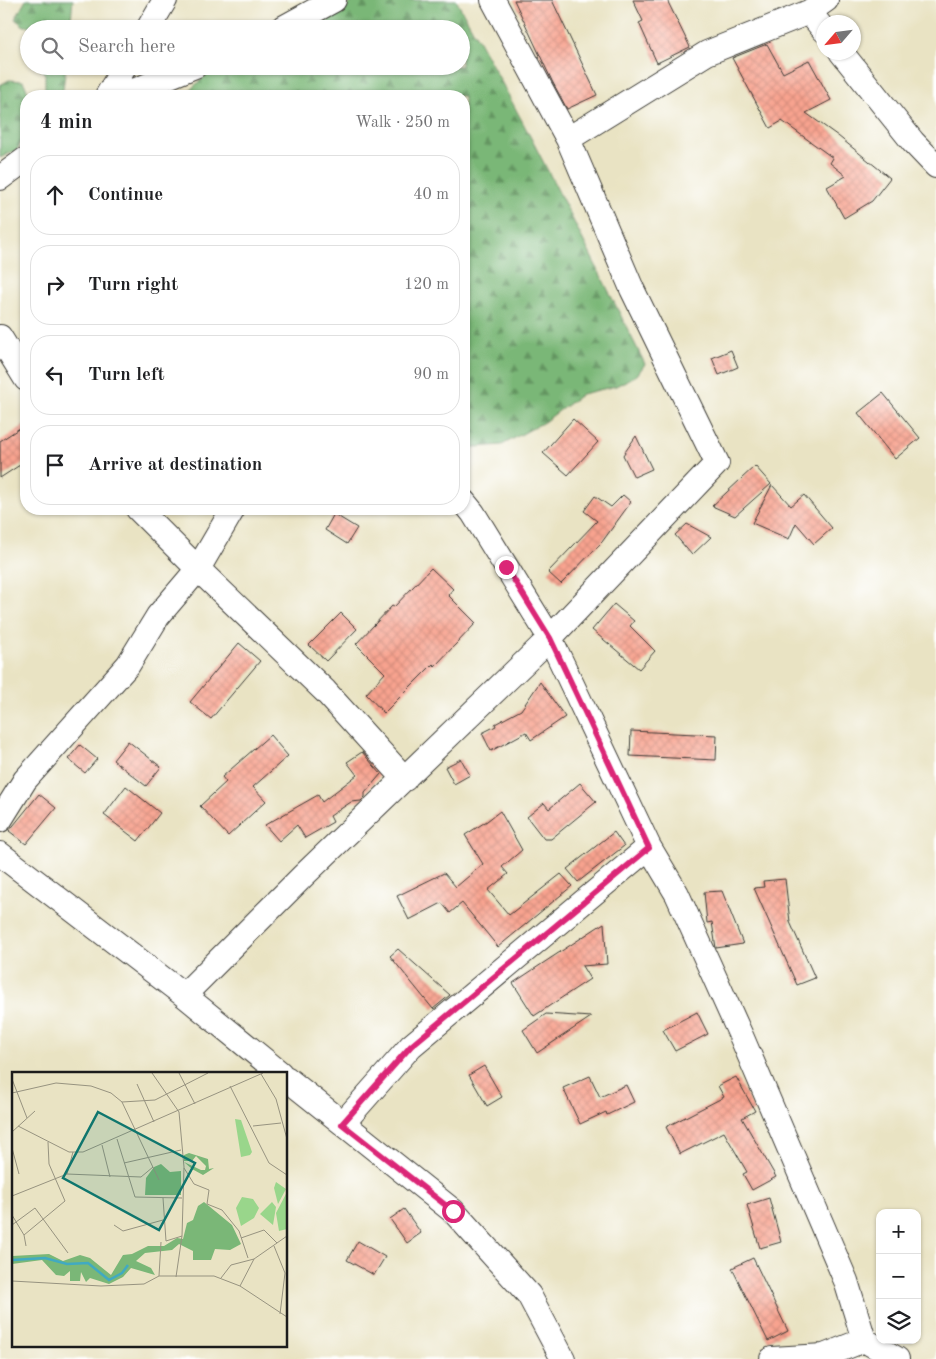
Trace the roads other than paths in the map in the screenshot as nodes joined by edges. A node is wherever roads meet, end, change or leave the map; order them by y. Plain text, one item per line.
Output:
1 (165, 0) edge
2 (334, 0) edge
3 (493, 0) edge
4 (820, 14) edge
5 (153, 20) edge
6 (297, 20) edge
7 (848, 60) edge
8 (120, 75) edge
9 (173, 75) edge
10 (111, 90) edge
11 (136, 90) edge
12 (568, 139) junction
13 (20, 163) edge
14 (936, 166) edge
15 (0, 178) edge
16 (0, 337) edge
17 (20, 369) edge
18 (470, 509) edge
19 (144, 515) edge
20 (230, 515) edge
21 (198, 569) junction
22 (550, 638) junction
23 (405, 779) junction
24 (0, 820) edge
25 (649, 848) junction
26 (0, 854) edge
27 (184, 995) junction
28 (279, 1072) edge
29 (288, 1080) edge
30 (342, 1124) junction
31 (864, 1340) junction
32 (563, 1359) edge
33 (772, 1359) edge
34 (897, 1359) edge

1 - 5 street
2 - 6 street
3 - 12 street
4 - 12 street
7 - 14 street
8 - 10 street
9 - 11 street
12 - 22 street
13 - 15 street
16 - 17 street
18 - 22 street
19 - 21 street
20 - 21 street
21 - 23 street
21 - 24 street
22 - 23 street
22 - 25 street
23 - 27 street
25 - 30 street
25 - 31 street
26 - 27 street
27 - 28 street
29 - 30 street
30 - 32 street
31 - 33 street
31 - 34 street

